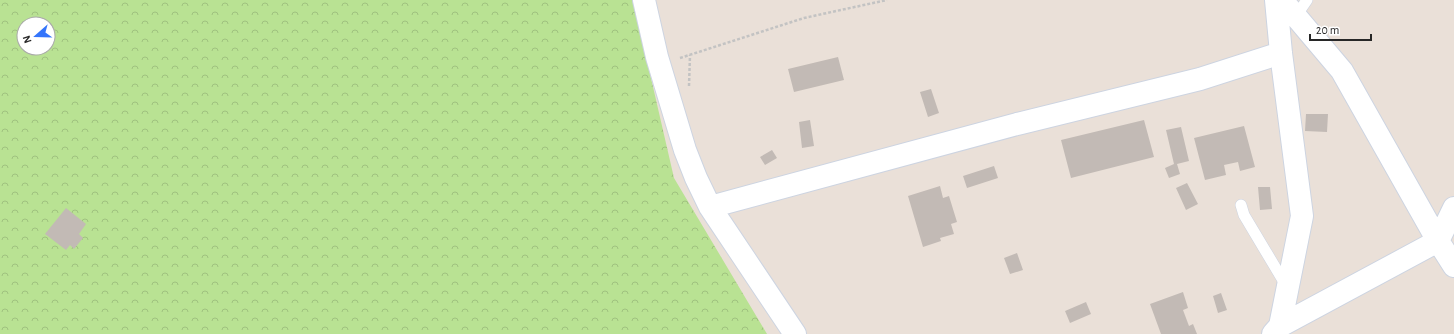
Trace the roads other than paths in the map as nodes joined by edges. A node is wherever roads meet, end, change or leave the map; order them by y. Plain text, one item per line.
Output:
1 (644, 0) edge
2 (1276, 0) edge
3 (1295, 5) edge
4 (1281, 53) junction
5 (1241, 205) dead end
6 (710, 207) junction
7 (1454, 208) edge
8 (1438, 241) junction
9 (1454, 266) edge
10 (1287, 288) junction
11 (1277, 330) edge
12 (795, 334) edge

1 - 6 street
2 - 4 street
3 - 8 street
4 - 6 street
4 - 10 street
5 - 10 lane
6 - 12 street
7 - 8 street
8 - 9 street
8 - 11 street
10 - 11 street

